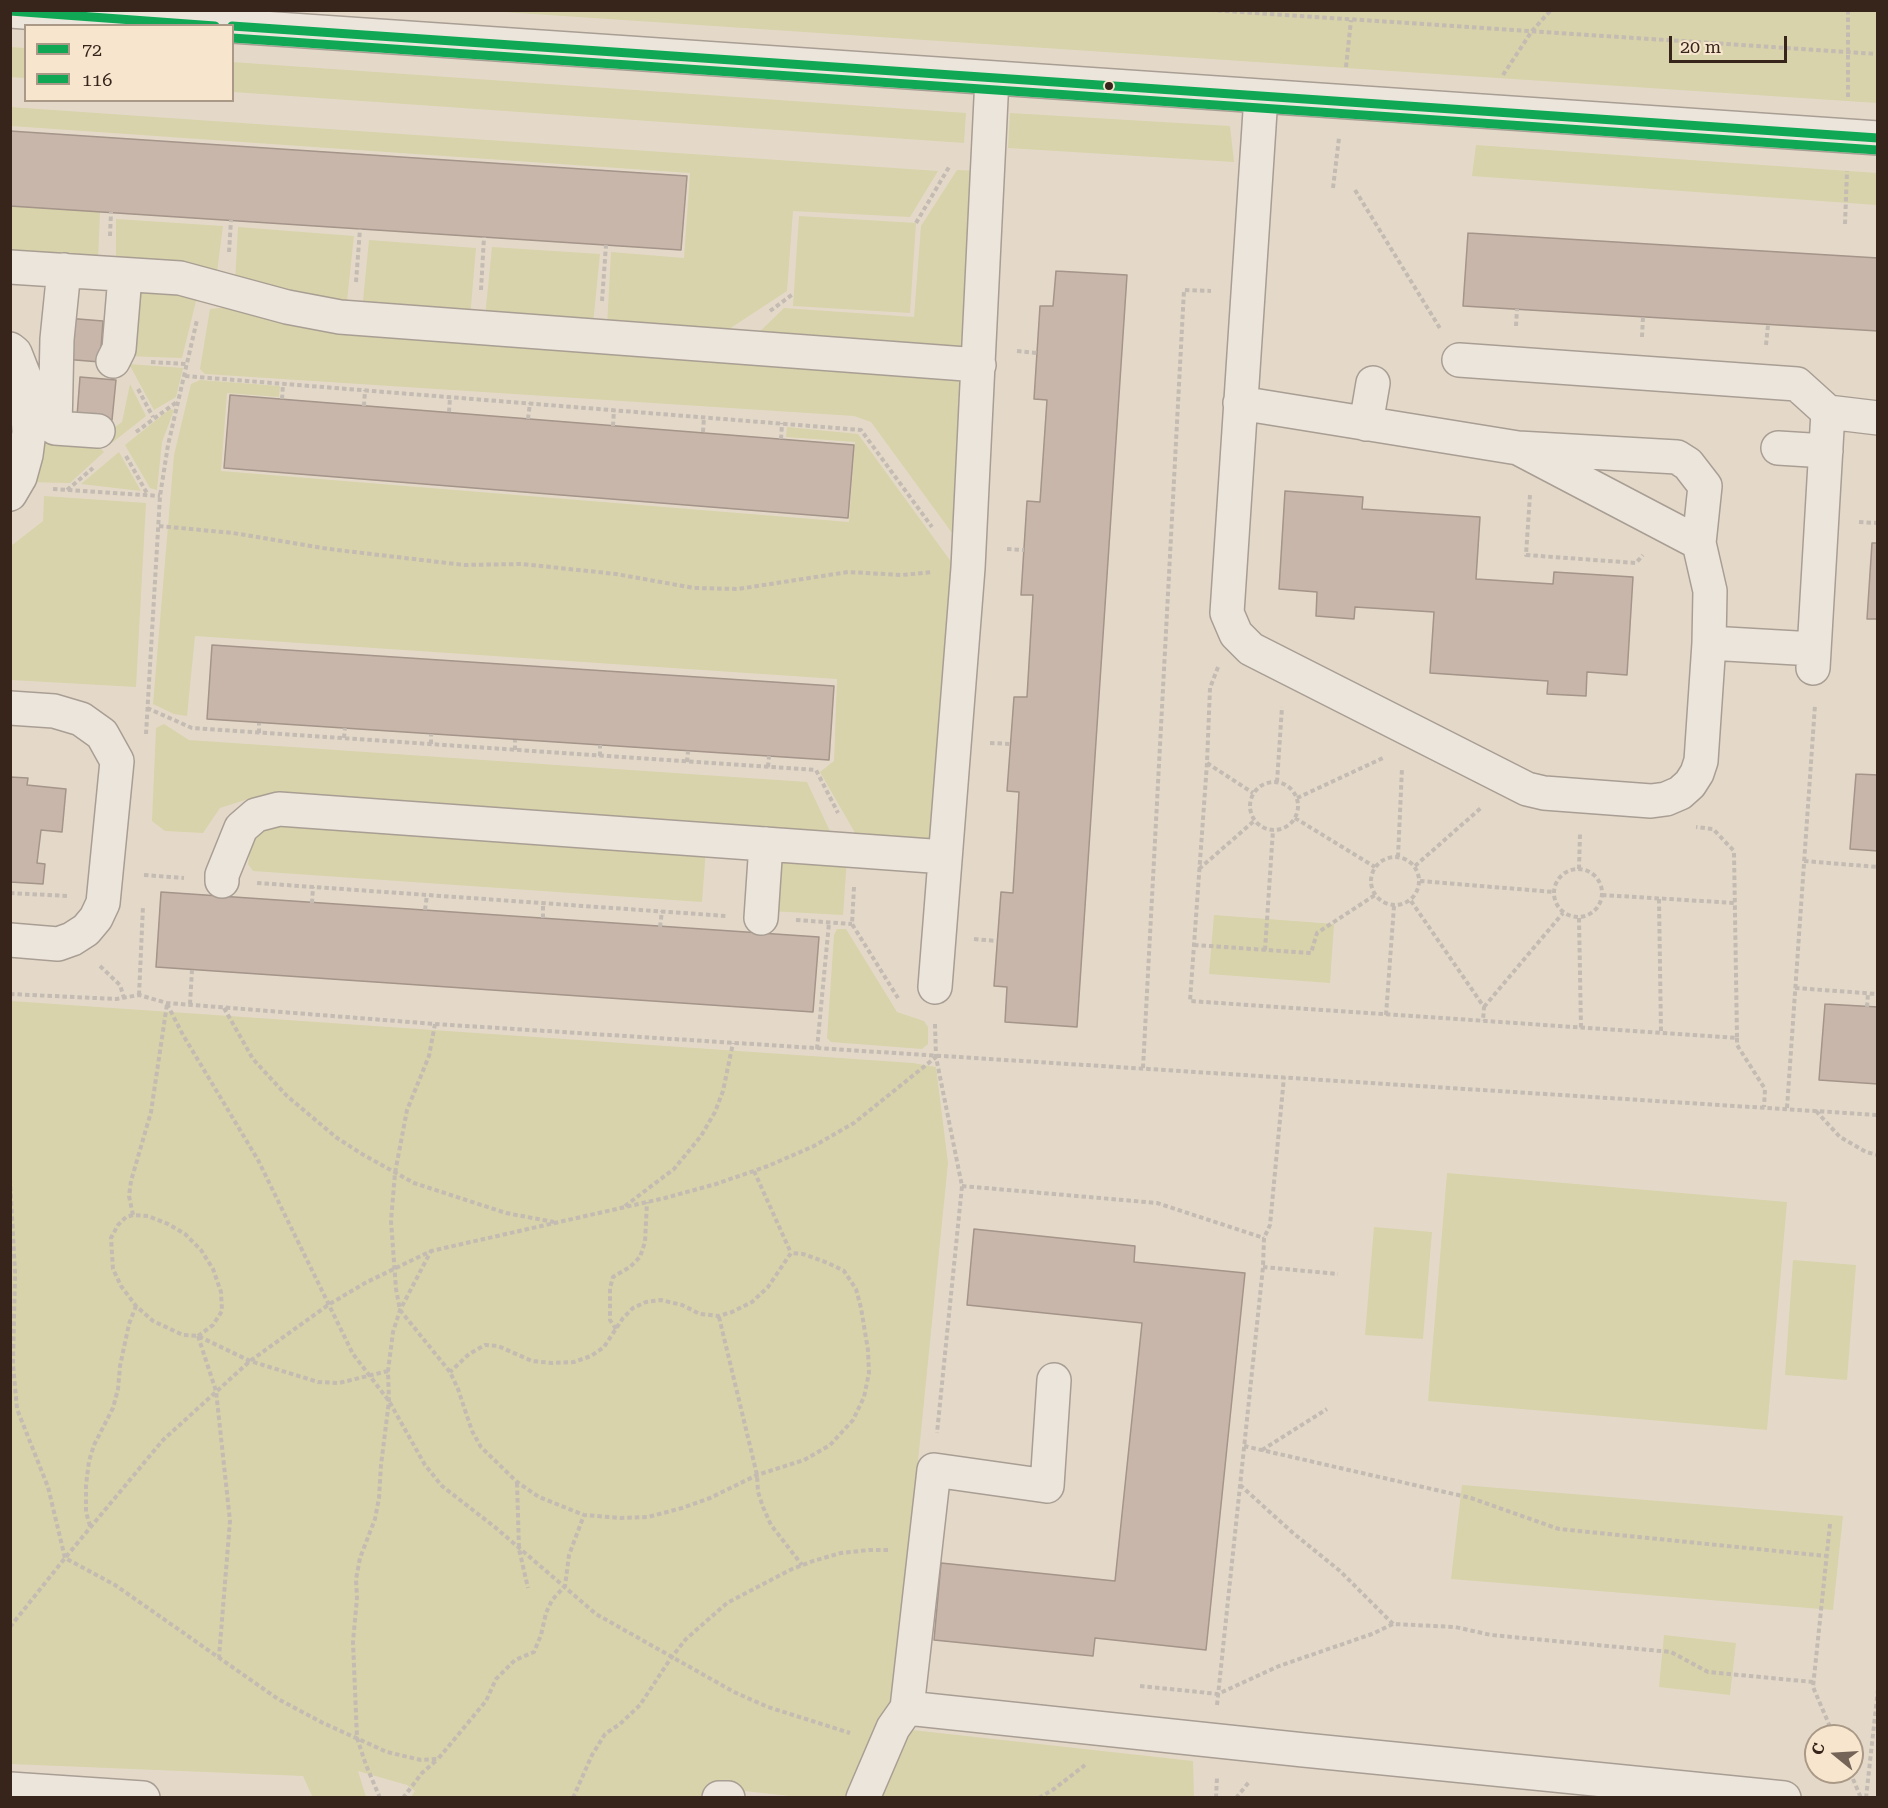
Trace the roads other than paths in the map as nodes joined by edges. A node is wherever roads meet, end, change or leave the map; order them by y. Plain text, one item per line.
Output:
1 (10, 11) edge
2 (194, 24) edge
3 (234, 26) edge
4 (992, 78) junction
5 (1261, 96) junction
6 (1878, 138) edge
7 (10, 267) edge
8 (64, 270) junction
9 (125, 276) junction
10 (10, 349) edge
11 (1459, 360) road end
12 (112, 361) dead end
13 (979, 365) junction
14 (1373, 383) dead end
15 (1240, 404) junction
16 (1828, 412) junction
17 (1878, 418) edge
18 (1366, 424) junction
19 (98, 431) dead end
20 (1518, 448) junction
21 (1778, 448) dead end
22 (1826, 451) junction
23 (10, 494) edge
24 (1699, 543) junction
25 (1709, 643) junction
26 (10, 708) edge
27 (766, 844) junction
28 (945, 857) junction
29 (222, 881) road end
30 (761, 918) road end
31 (10, 940) edge
32 (935, 987) road end
33 (1054, 1380) dead end
34 (907, 1708) junction
35 (10, 1789) edge
36 (143, 1797) edge
37 (864, 1797) edge
38 (1784, 1797) edge

1 - 2 street
3 - 4 street
4 - 5 street
4 - 13 street
5 - 6 street
5 - 15 street
7 - 8 street
8 - 9 street
8 - 19 street
9 - 12 street
9 - 13 street
10 - 23 street
11 - 16 street
13 - 28 street
14 - 18 street
15 - 18 street
15 - 25 street
16 - 17 street
16 - 22 street
18 - 20 street
20 - 24 street
20 - 24 street
21 - 22 street
22 - 25 street
24 - 25 street
26 - 31 street
27 - 28 street
27 - 29 street
27 - 30 street
28 - 32 street
33 - 34 street
34 - 37 street
34 - 38 street
35 - 36 street

